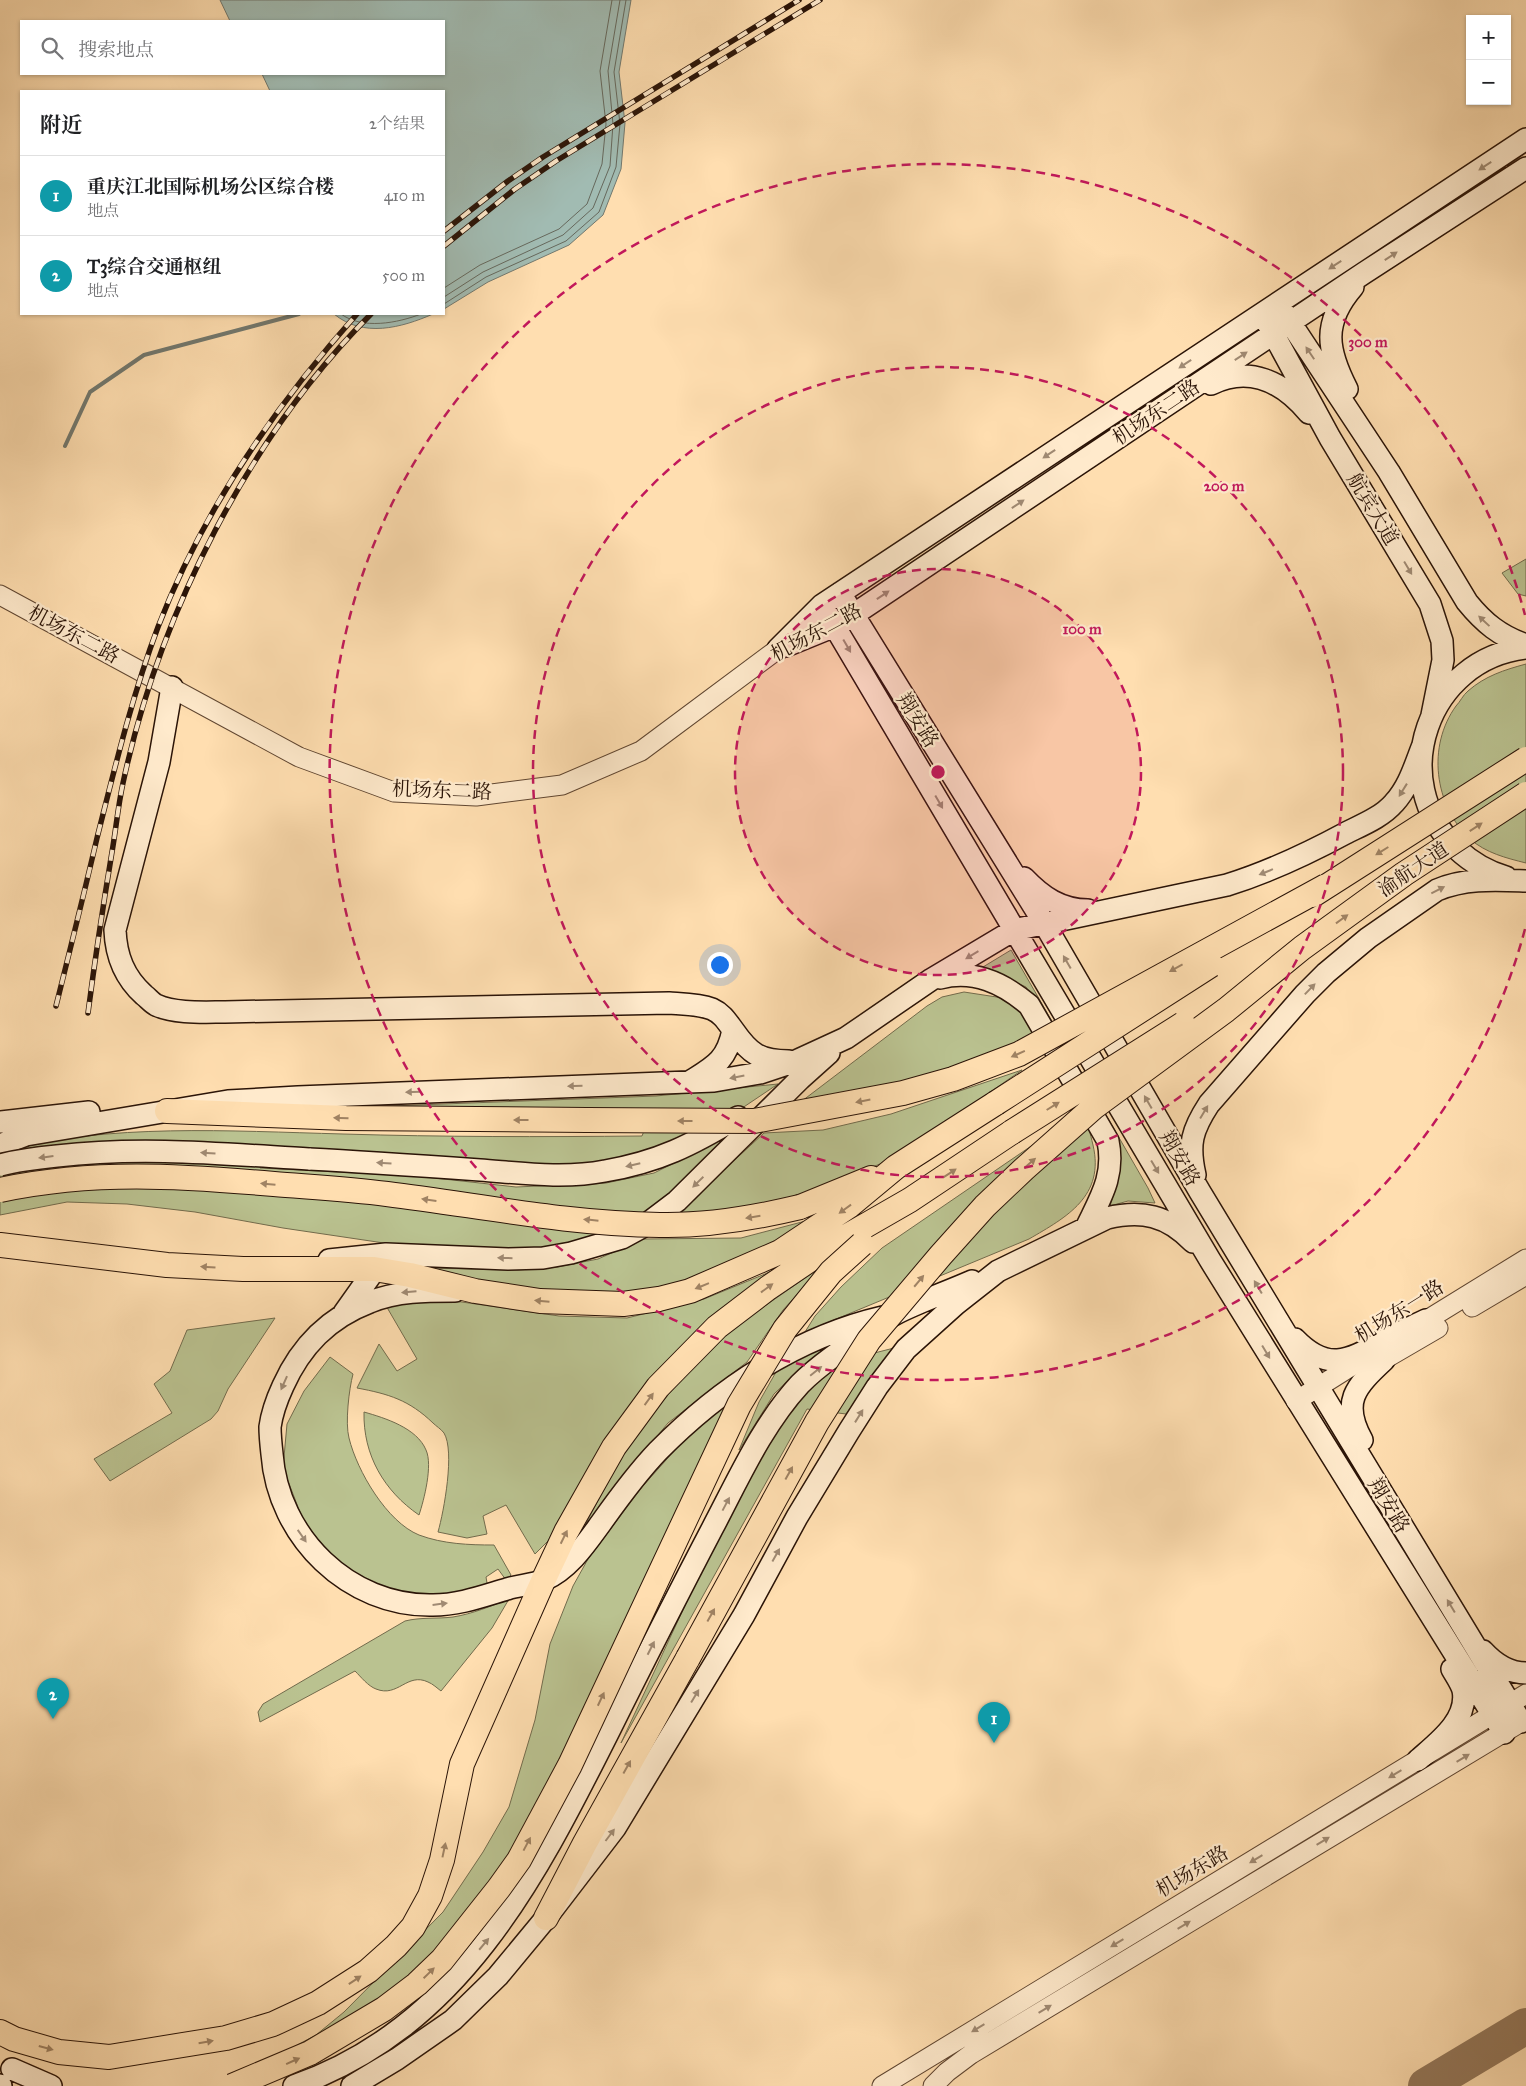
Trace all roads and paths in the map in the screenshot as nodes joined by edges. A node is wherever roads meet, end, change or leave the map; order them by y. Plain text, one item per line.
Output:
1 (1526, 139) edge
2 (1526, 168) edge
3 (1364, 273) junction
4 (1269, 308) junction
5 (1282, 329) junction
6 (1162, 408) junction
7 (1330, 438) junction
8 (1389, 472) junction
9 (840, 593) junction
10 (0, 595) edge
11 (822, 605) junction
12 (844, 621) junction
13 (1526, 646) edge
14 (778, 649) junction
15 (172, 687) junction
16 (1432, 714) junction
17 (1422, 745) junction
18 (1526, 759) edge
19 (1526, 794) edge
20 (1002, 854) junction
21 (1526, 881) edge
22 (1326, 886) junction
23 (1111, 909) junction
24 (1044, 923) junction
25 (1014, 930) junction
26 (1302, 948) junction
27 (928, 982) junction
28 (733, 1030) junction
29 (798, 1070) junction
30 (690, 1081) junction
31 (166, 1111) junction
32 (0, 1122) edge
33 (0, 1145) edge
34 (0, 1165) edge
35 (896, 1167) junction
36 (0, 1190) edge
37 (1200, 1192) junction
38 (910, 1200) junction
39 (1087, 1226) junction
40 (0, 1245) edge
41 (1526, 1259) edge
42 (1210, 1260) junction
43 (380, 1262) junction
44 (998, 1270) junction
45 (1526, 1275) edge
46 (476, 1291) junction
47 (343, 1314) junction
48 (895, 1314) junction
49 (1426, 1320) junction
50 (1278, 1322) junction
51 (1384, 1360) junction
52 (1321, 1391) junction
53 (1299, 1405) junction
54 (1388, 1502) junction
55 (543, 1581) junction
56 (1420, 1597) junction
57 (1469, 1636) junction
58 (1526, 1674) edge
59 (1510, 1704) edge
60 (1517, 1725) edge
61 (1418, 1760) junction
62 (546, 1918) junction
63 (531, 1936) junction
64 (0, 2032) edge
65 (5, 2080) edge
66 (51, 2086) edge
67 (232, 2086) edge
68 (294, 2086) edge
69 (321, 2086) edge
70 (352, 2086) edge
71 (882, 2086) edge
72 (933, 2086) edge

1 -> 4 main road, 机场东二路
3 -> 2 main road, 机场东二路
3 - 5 main road, 机场东二路
3 - 8 main road
4 - 5 main road, 航宾大道
4 -> 9 main road, 机场东二路
6 -> 5 main road, 机场东二路
5 - 7 main road, 航宾大道
8 -> 5 main road, 航宾大道
6 - 7 main road
12 -> 6 main road, 机场东二路
7 -> 16 main road, 航宾大道
13 -> 8 main road, 航宾大道
9 - 11 main road, 机场东二路
9 - 12 main road, 翔安路
10 - 15 street, 机场东二路
11 - 12 main road, 翔安路
11 - 14 main road, 机场东二路
12 - 14 main road, 机场东二路
12 - 20 main road, 翔安路
12 -> 25 main road, 翔安路
13 - 16 main road
14 - 15 street, 机场东二路
15 - 28 main road
16 - 17 main road
17 - 21 main road
17 -> 23 main road
18 -> 22 highway, 渝航大道, bridge
26 -> 19 highway, 渝航大道, bridge
20 - 23 main road
20 - 24 main road, 翔安路
37 -> 21 main road
22 -> 31 highway, bridge
22 - 35 highway, bridge
23 - 24 main road
24 - 25 main road
37 -> 24 main road, 翔安路
25 -> 27 main road
25 -> 42 main road, 翔安路
38 -> 26 highway, bridge
62 -> 26 highway, bridge
27 - 29 main road
27 - 39 main road
28 - 29 main road
28 - 30 main road
29 -> 30 main road
29 -> 34 main road, bridge
29 -> 43 main road
30 -> 31 main road
31 - 32 main road
31 - 33 main road
35 -> 36 highway, bridge
35 -> 46 highway
50 -> 37 main road, 翔安路
55 -> 38 highway
67 -> 38 highway, bridge
39 - 42 main road
39 - 44 main road
43 -> 40 highway
41 - 49 street, 机场东一路
42 -> 53 main road, 翔安路
43 - 46 highway
43 - 47 main road
44 - 48 main road
62 -> 44 main road
45 - 51 street, 机场东一路
46 -> 47 main road
47 -> 55 main road
48 - 55 main road
68 -> 48 main road
49 - 50 main road
49 - 52 street, 机场东一路
50 - 52 main road, 翔安路
51 - 52 street, 机场东一路
51 - 54 main road
52 - 53 street, 机场东一路
52 - 54 main road, 翔安路
53 - 56 main road, 翔安路
57 -> 54 main road, 翔安路
64 -> 55 highway
56 - 59 main road, 翔安路
56 - 61 main road
57 - 58 main road
57 - 59 main road, 翔安路
59 - 60 main road, 翔安路
59 - 61 street, 机场东路
72 -> 60 street
61 -> 71 street, 机场东路
62 - 63 main road
63 - 69 main road
63 - 70 main road
65 - 66 main road

